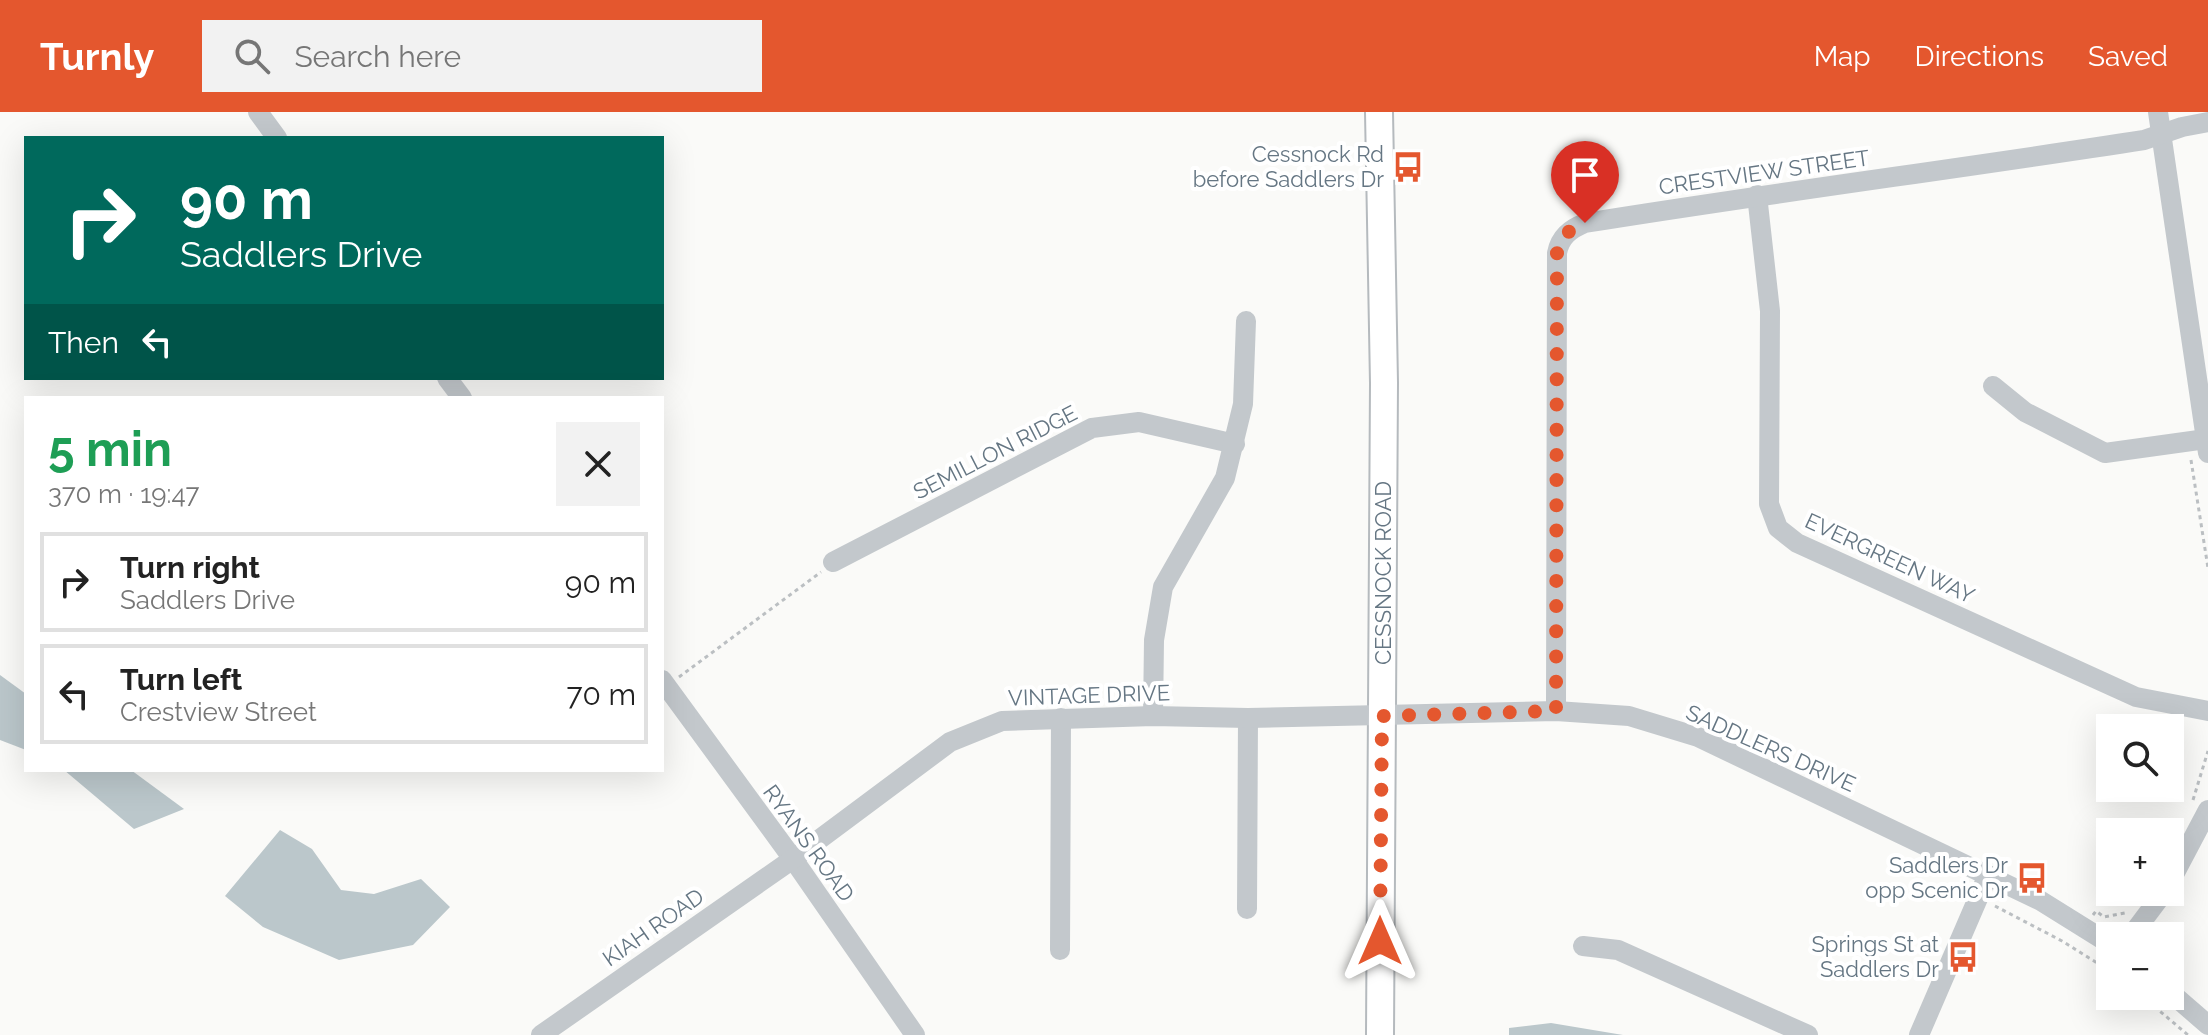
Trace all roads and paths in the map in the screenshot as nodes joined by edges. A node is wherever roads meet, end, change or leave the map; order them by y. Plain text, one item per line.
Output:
1 (258, 112) edge
2 (1379, 112) edge
3 (2158, 112) edge
4 (2208, 122) edge
5 (2162, 134) junction
6 (276, 136) edge
7 (1757, 195) junction
8 (1246, 321) dead end
9 (1993, 386) dead end
10 (1235, 444) junction
11 (2202, 449) edge
12 (833, 562) joint
13 (2208, 568) edge
14 (664, 683) edge
15 (1556, 711) junction
16 (2208, 711) edge
17 (1153, 716) junction
18 (1382, 716) junction
19 (1061, 718) junction
20 (1248, 718) junction
21 (2208, 810) edge
22 (2184, 855) edge
23 (793, 859) junction
24 (1988, 875) junction
25 (1992, 905) dead end
26 (1247, 909) dead end
27 (2096, 911) dead end
28 (2127, 912) dead end
29 (2096, 935) edge
30 (1583, 946) dead end
31 (1060, 950) dead end
32 (2096, 962) edge
33 (2184, 1004) edge
34 (2159, 1010) edge
35 (2208, 1025) edge
36 (541, 1035) edge
37 (915, 1035) edge
38 (1380, 1035) edge
39 (1808, 1035) edge
40 (1919, 1035) edge
41 (2188, 1035) edge

1 - 6 street
2 - 18 main road, CESSNOCK ROAD
3 - 5 street
4 - 5 street, CRESTVIEW STREET
5 - 7 street, CRESTVIEW STREET
5 - 11 street
7 - 15 street, CRESTVIEW STREET
7 - 16 street, EVERGREEN WAY
8 - 10 street
9 - 11 street
10 - 12 street, SEMILLON RIDGE
10 - 17 street
11 - 13 path
12 - 14 path
14 - 23 street, RYANS ROAD
15 - 18 street, SADDLERS DRIVE
15 - 24 street, SADDLERS DRIVE
17 - 19 street, VINTAGE DRIVE
17 - 20 street, VINTAGE DRIVE
18 - 20 street, VINTAGE DRIVE
18 - 38 main road, CESSNOCK ROAD
19 - 23 street, VINTAGE DRIVE
19 - 31 street
20 - 26 street
21 - 22 street
23 - 36 street, KIAH ROAD
23 - 37 street, RYANS ROAD
24 - 29 street, SADDLERS DRIVE
24 - 40 street
25 - 32 path
27 - 28 path
30 - 39 street
33 - 35 street
34 - 41 path

